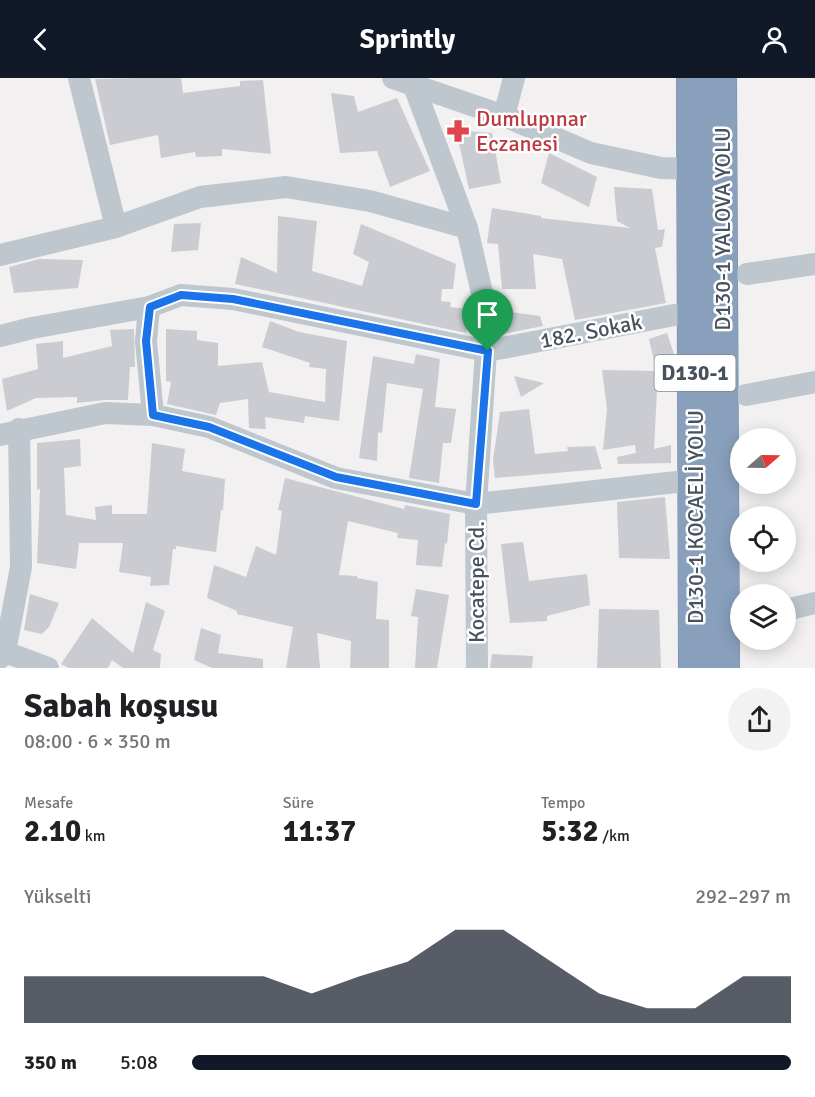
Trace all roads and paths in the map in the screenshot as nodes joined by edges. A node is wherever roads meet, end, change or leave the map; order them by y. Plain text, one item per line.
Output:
1 (78, 78) edge
2 (514, 78) edge
3 (693, 78) edge
4 (720, 78) edge
5 (405, 80) edge
6 (504, 116) junction
7 (694, 169) junction
8 (116, 226) junction
9 (467, 228) junction
10 (0, 255) edge
11 (815, 264) edge
12 (747, 274) dead end
13 (150, 307) junction
14 (695, 311) junction
15 (0, 336) edge
16 (488, 351) junction
17 (815, 382) edge
18 (746, 395) dead end
19 (153, 415) junction
20 (10, 432) edge
21 (695, 480) junction
22 (476, 504) junction
23 (815, 603) edge
24 (796, 608) edge
25 (2, 653) edge
26 (727, 656) edge
27 (48, 668) edge
28 (477, 668) edge
29 (695, 668) edge

1 - 8 street
2 - 6 street
3 - 7 highway, D130-1 KOCAELİ YOLU / D130-1
4 - 26 highway, D130-1 YALOVA YOLU / D130-1
5 - 6 street
5 - 9 street, Kocatepe Cd.
6 - 7 street
7 - 14 highway, D130-1 KOCAELİ YOLU / D130-1
8 - 9 street
8 - 10 street
9 - 16 street, Kocatepe Cd.
11 - 12 street
13 - 15 street
13 - 16 street
13 - 19 street
14 - 16 street, 182. Sokak
14 - 21 highway, D130-1 KOCAELİ YOLU / D130-1
16 - 22 street, Kocatepe Cd.
17 - 18 street
19 - 20 street
19 - 22 street
20 - 25 street
21 - 22 street
21 - 29 highway, D130-1 KOCAELİ YOLU / D130-1
22 - 28 street, Kocatepe Cd.
23 - 24 street
25 - 27 street

